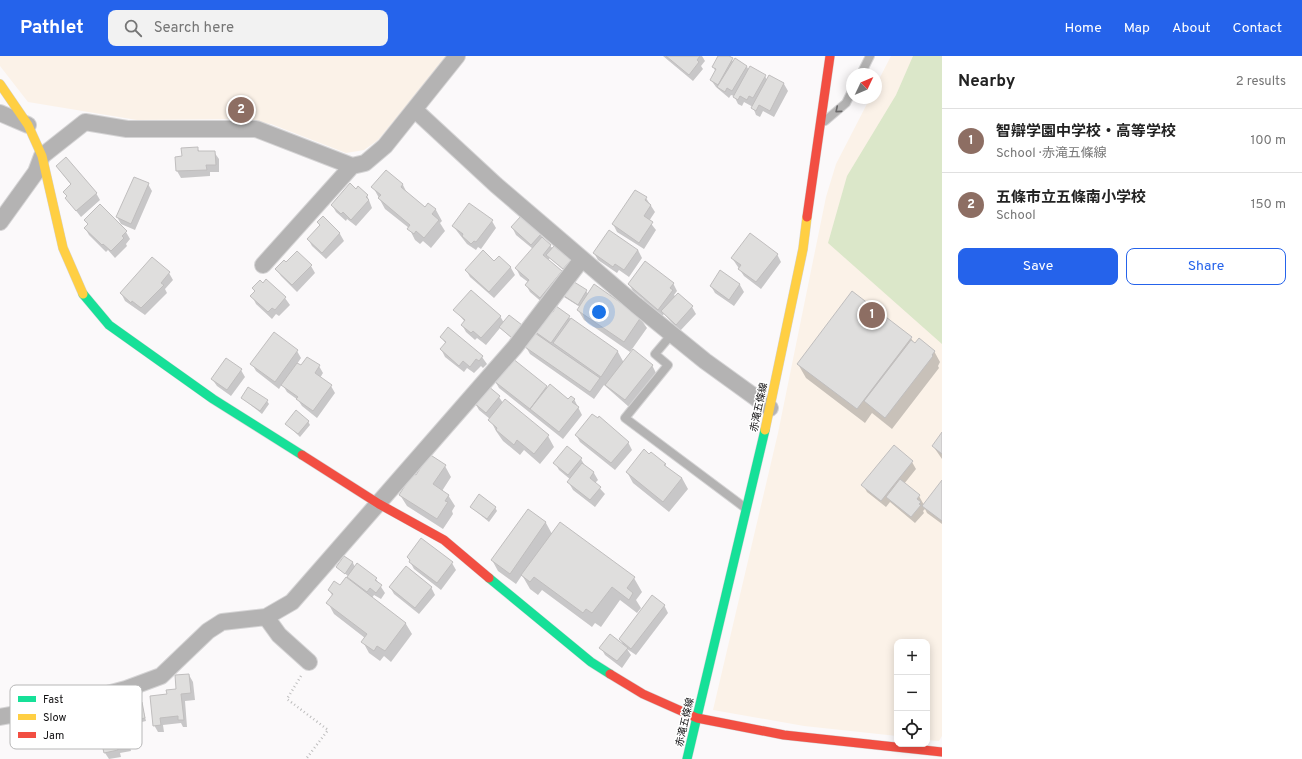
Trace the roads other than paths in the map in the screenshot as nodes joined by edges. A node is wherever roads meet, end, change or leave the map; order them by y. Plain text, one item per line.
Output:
1 (457, 56) edge
2 (830, 56) edge
3 (870, 56) edge
4 (864, 68) edge
5 (0, 84) edge
6 (846, 103) edge
7 (415, 110) junction
8 (0, 113) edge
9 (28, 125) junction
10 (819, 126) junction
11 (42, 156) junction
12 (352, 166) junction
13 (0, 222) edge
14 (582, 259) junction
15 (263, 265) dead end
16 (672, 334) junction
17 (770, 408) junction
18 (379, 504) junction
19 (747, 509) junction
20 (266, 617) junction
21 (309, 662) road end
22 (137, 685) edge
23 (10, 715) edge
24 (0, 717) edge
25 (697, 718) junction
26 (940, 753) edge
27 (687, 759) edge

1 - 7 street
2 - 10 street, 赤滝五條線
3 - 4 lane
5 - 9 street
6 -> 10 lane
7 - 12 street
7 - 14 street
8 - 9 street
9 - 11 street
10 - 17 street, 赤滝五條線
11 - 12 street
11 - 13 street
11 - 18 street
12 - 15 street
14 - 16 street
14 - 18 street
16 - 17 street
16 - 19 lane
17 - 19 street, 赤滝五條線
18 - 20 street
18 - 25 street
19 - 25 street, 赤滝五條線
20 - 21 street
20 - 22 street
23 - 24 street
25 - 26 street
25 - 27 street, 赤滝五條線

